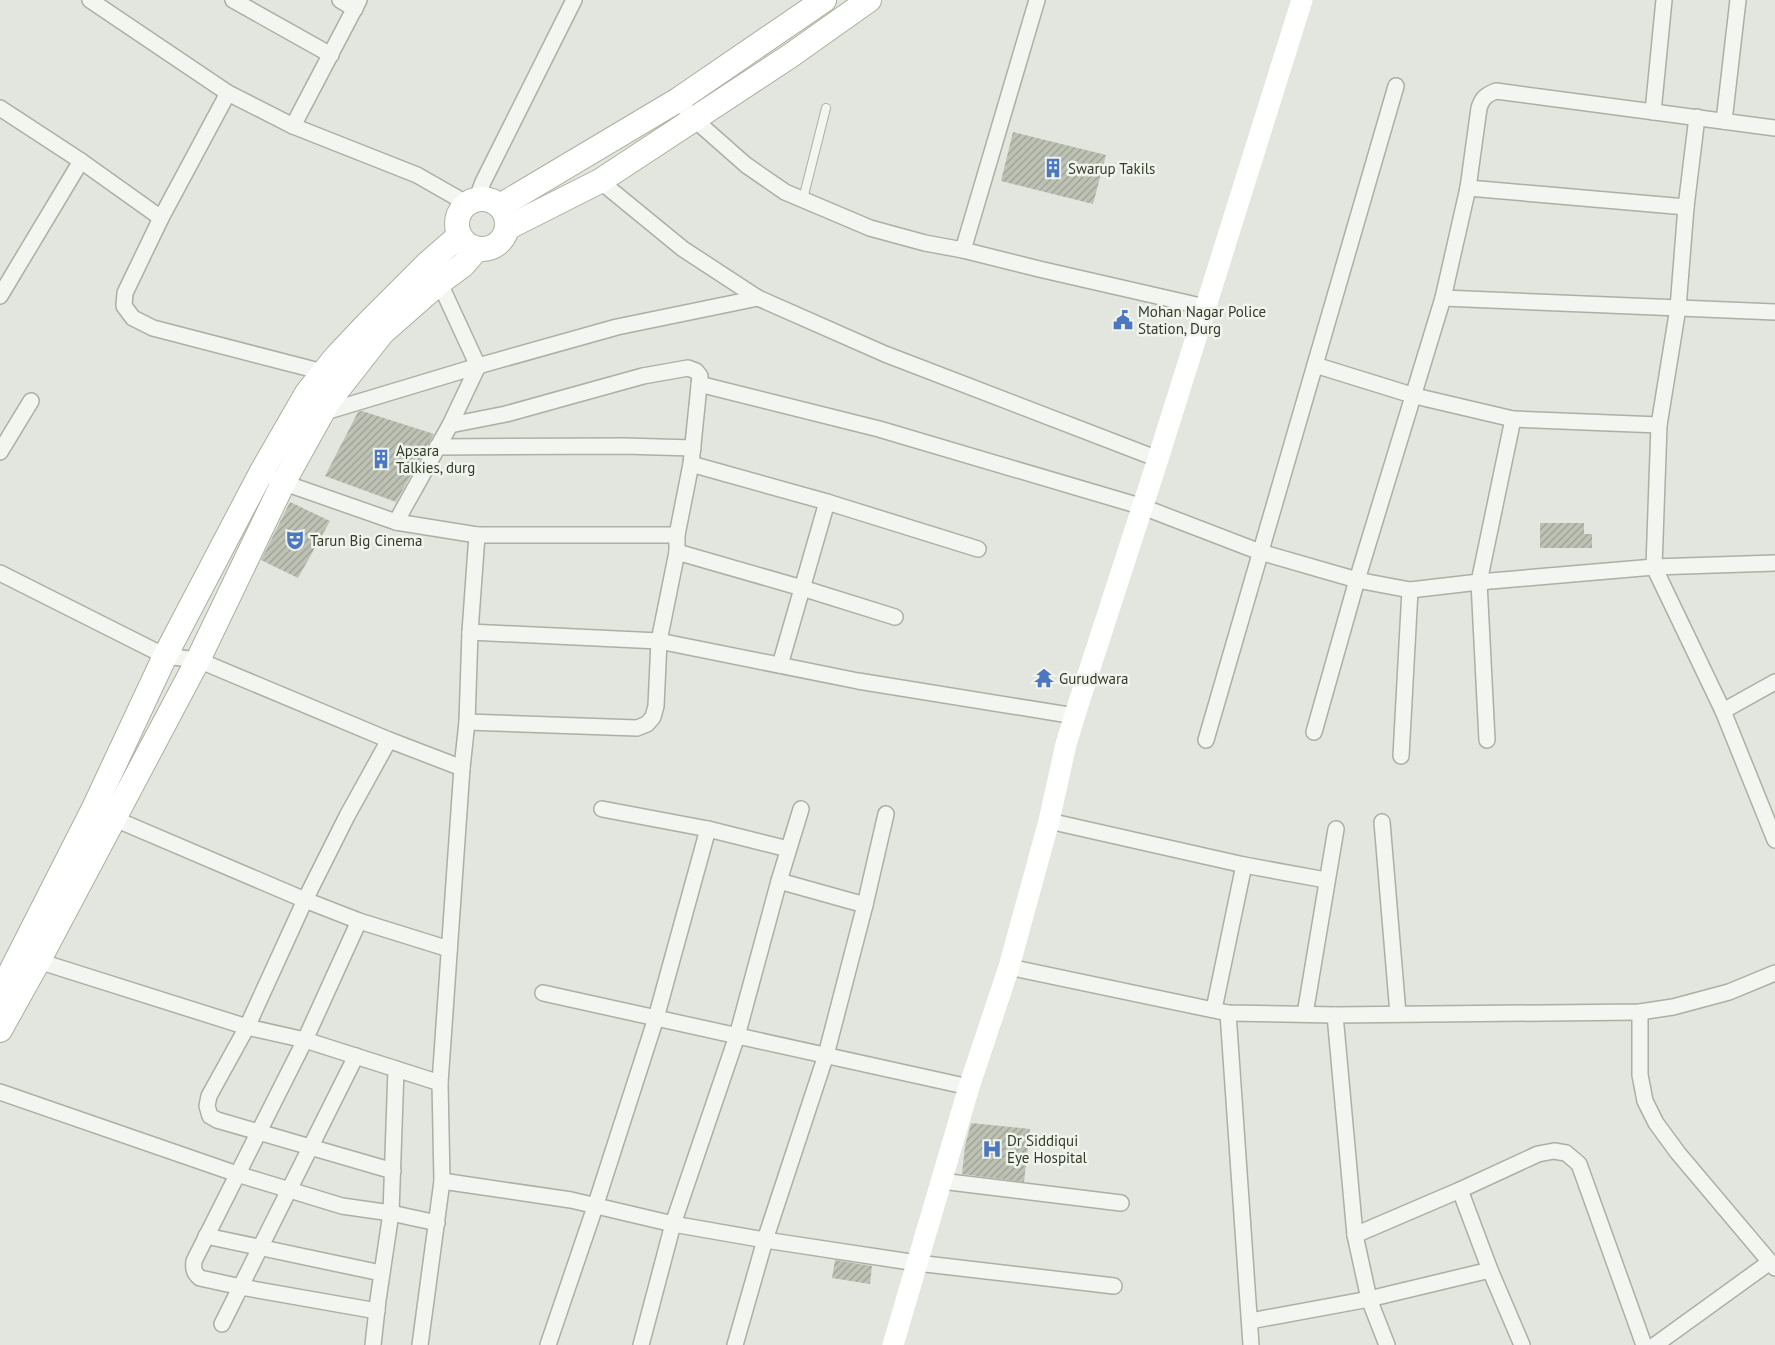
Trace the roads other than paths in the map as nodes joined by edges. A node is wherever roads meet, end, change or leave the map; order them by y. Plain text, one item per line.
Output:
1 (90, 0) edge
2 (233, 0) edge
3 (340, 0) edge
4 (574, 0) edge
5 (824, 0) edge
6 (869, 0) edge
7 (1037, 0) edge
8 (1302, 0) edge
9 (1664, 0) edge
10 (1738, 0) edge
11 (357, 4) edge
12 (330, 54) junction
13 (1396, 86) dead end
14 (228, 93) junction
15 (678, 100) junction
16 (0, 108) edge
17 (826, 108) dead end
18 (1653, 112) junction
19 (1697, 117) junction
20 (694, 120) junction
21 (1724, 121) junction
22 (294, 126) junction
23 (1775, 128) edge
24 (81, 161) junction
25 (600, 181) junction
26 (1468, 188) junction
27 (803, 199) junction
28 (472, 201) junction
29 (1686, 207) junction
30 (504, 217) junction
31 (161, 218) junction
32 (468, 243) junction
33 (963, 250) junction
34 (434, 273) junction
35 (0, 296) edge
36 (758, 298) junction
37 (1443, 298) junction
38 (1205, 307) junction
39 (1678, 308) junction
40 (1775, 312) edge
41 (1315, 365) junction
42 (478, 366) junction
43 (323, 372) junction
44 (699, 384) junction
45 (1415, 396) junction
46 (31, 402) dead end
47 (322, 413) junction
48 (1513, 419) junction
49 (450, 424) junction
50 (1659, 425) junction
51 (437, 447) junction
52 (693, 448) junction
53 (0, 452) edge
54 (1158, 459) junction
55 (691, 464) junction
56 (261, 473) junction
57 (283, 483) junction
58 (828, 502) junction
59 (1143, 507) junction
60 (396, 522) junction
61 (477, 535) junction
62 (677, 535) junction
63 (978, 549) dead end
64 (677, 552) junction
65 (1260, 552) junction
66 (1775, 563) edge
67 (1654, 567) junction
68 (0, 573) edge
69 (1357, 580) junction
70 (1479, 582) junction
71 (802, 588) junction
72 (1410, 590) junction
73 (895, 617) dead end
74 (470, 632) junction
75 (659, 641) junction
76 (165, 656) junction
77 (198, 660) junction
78 (780, 665) junction
79 (1775, 682) edge
80 (1723, 711) junction
81 (1075, 716) junction
82 (467, 722) junction
83 (1314, 732) dead end
84 (389, 740) junction
85 (1206, 740) dead end
86 (1487, 740) dead end
87 (1401, 756) dead end
88 (462, 768) junction
89 (602, 809) dead end
90 (801, 809) dead end
91 (103, 814) junction
92 (886, 814) dead end
93 (1049, 821) junction
94 (1772, 821) edge
95 (1382, 822) dead end
96 (708, 829) junction
97 (1336, 829) dead end
98 (1775, 840) edge
99 (788, 849) junction
100 (1244, 865) junction
101 (1326, 880) junction
102 (779, 881) junction
103 (304, 900) junction
104 (865, 905) junction
105 (359, 921) junction
106 (449, 950) junction
107 (29, 958) junction
108 (1009, 967) junction
109 (1775, 973) edge
110 (0, 993) edge
111 (543, 993) dead end
112 (1221, 1011) junction
113 (1644, 1012) junction
114 (1305, 1014) junction
115 (1398, 1014) junction
116 (1335, 1016) junction
117 (656, 1018) junction
118 (247, 1027) junction
119 (0, 1030) edge
120 (737, 1036) junction
121 (305, 1040) junction
122 (826, 1055) junction
123 (356, 1056) junction
124 (396, 1069) junction
125 (440, 1083) junction
126 (969, 1087) junction
127 (0, 1092) edge
128 (258, 1132) junction
129 (310, 1147) junction
130 (393, 1171) junction
131 (237, 1174) junction
132 (442, 1181) junction
133 (941, 1181) junction
134 (290, 1190) junction
135 (1460, 1190) junction
136 (1121, 1203) dead end
137 (595, 1206) junction
138 (391, 1213) junction
139 (437, 1223) junction
140 (673, 1224) junction
141 (1355, 1235) junction
142 (206, 1236) junction
143 (765, 1240) junction
144 (259, 1248) junction
145 (917, 1263) junction
146 (1772, 1265) edge
147 (1490, 1270) junction
148 (381, 1273) junction
149 (1114, 1286) dead end
150 (241, 1287) junction
151 (1369, 1298) junction
152 (376, 1311) junction
153 (1250, 1320) junction
154 (222, 1324) dead end
155 (373, 1345) edge
156 (420, 1345) edge
157 (548, 1345) edge
158 (641, 1345) edge
159 (735, 1345) edge
160 (893, 1345) edge
161 (1251, 1345) edge
162 (1387, 1345) edge
163 (1522, 1345) edge
164 (1644, 1345) edge
165 (1655, 1345) edge

1 - 14 street
2 - 12 street
3 - 11 street
4 - 28 street
5 - 15 main road
6 - 20 main road
7 - 33 street
8 - 38 street
9 - 18 street
10 - 21 street
11 - 12 street
12 - 22 street
13 - 41 street
14 - 22 street
14 - 31 street
15 - 20 street
15 - 30 main road
16 - 24 street
17 - 27 lane
18 - 19 street
18 - 26 street
19 - 21 street
19 - 29 street
20 - 25 main road
20 - 27 street
21 - 23 street
22 - 28 street
24 - 31 street
24 - 35 street
25 - 30 main road
25 - 36 street
26 - 29 street
26 - 37 street
27 - 33 street
28 - 30 main road
28 - 32 main road
29 - 39 street
30 - 32 main road
31 - 43 street
32 - 34 main road
33 - 38 street
34 - 42 street
34 - 43 main road
34 - 47 main road
36 - 42 street
36 - 54 street
37 - 39 street
37 - 45 street
38 - 54 street
39 - 40 street
39 - 50 street
41 - 45 street
41 - 65 street
42 - 47 street
42 - 49 street
43 - 56 main road
44 - 49 street
44 - 52 street
44 - 59 street
45 - 48 street
45 - 69 street
46 - 53 street
47 - 57 main road
48 - 50 street
48 - 70 street
49 - 51 street
50 - 67 street
51 - 52 street
51 - 60 street
52 - 55 street
54 - 59 street
55 - 58 street
55 - 62 street
56 - 57 street
56 - 76 main road
57 - 60 street
57 - 77 main road
58 - 63 street
58 - 71 street
59 - 65 street
59 - 81 street
60 - 61 street
61 - 62 street
61 - 74 street
62 - 64 street
64 - 71 street
64 - 75 street
65 - 69 street
65 - 85 street
66 - 67 street
67 - 70 street
67 - 80 street
68 - 76 street
69 - 72 street
69 - 83 street
70 - 72 street
70 - 86 street
71 - 73 street
71 - 78 street
72 - 87 street
74 - 75 street
74 - 82 street
75 - 78 street
75 - 82 street
76 - 77 street
76 - 91 main road
77 - 84 street
77 - 91 main road
78 - 81 street
79 - 80 street
80 - 94 street
81 - 93 street
82 - 88 street
84 - 88 street
84 - 103 street
88 - 106 street
89 - 96 street
90 - 99 street
91 - 103 street
91 - 107 main road
92 - 104 street
93 - 100 street
93 - 108 street
94 - 98 street
95 - 115 street
96 - 99 street
96 - 117 street
97 - 101 street
99 - 102 street
100 - 101 street
100 - 112 street
101 - 114 street
102 - 104 street
102 - 120 street
103 - 105 street
103 - 118 street
104 - 122 street
105 - 106 street
105 - 121 street
106 - 125 street
107 - 110 main road
107 - 118 street
107 - 119 main road
108 - 112 street
108 - 126 street
109 - 113 street
111 - 117 street
112 - 114 street
112 - 153 street
113 - 115 street
113 - 146 street
114 - 116 street
115 - 116 street
116 - 141 street
117 - 120 street
117 - 137 street
118 - 121 street
118 - 128 street
120 - 122 street
120 - 140 street
121 - 123 street
121 - 128 street
122 - 126 street
122 - 143 street
123 - 124 street
123 - 129 street
124 - 125 street
124 - 130 street
125 - 132 street
126 - 133 street
127 - 131 street
128 - 129 street
128 - 131 street
129 - 130 street
129 - 134 street
130 - 138 street
131 - 134 street
131 - 142 street
132 - 137 street
132 - 139 street
133 - 136 street
133 - 145 street
134 - 138 street
134 - 144 street
135 - 141 street
135 - 147 street
135 - 164 street
137 - 140 street
137 - 157 street
138 - 139 street
138 - 148 street
139 - 156 street
140 - 143 street
140 - 158 street
141 - 151 street
142 - 144 street
142 - 150 street
143 - 145 street
143 - 159 street
144 - 148 street
144 - 150 street
145 - 149 street
145 - 160 street
146 - 165 street
147 - 151 street
147 - 163 street
148 - 152 street
150 - 152 street
150 - 154 street
151 - 153 street
151 - 162 street
152 - 155 street
153 - 161 street

